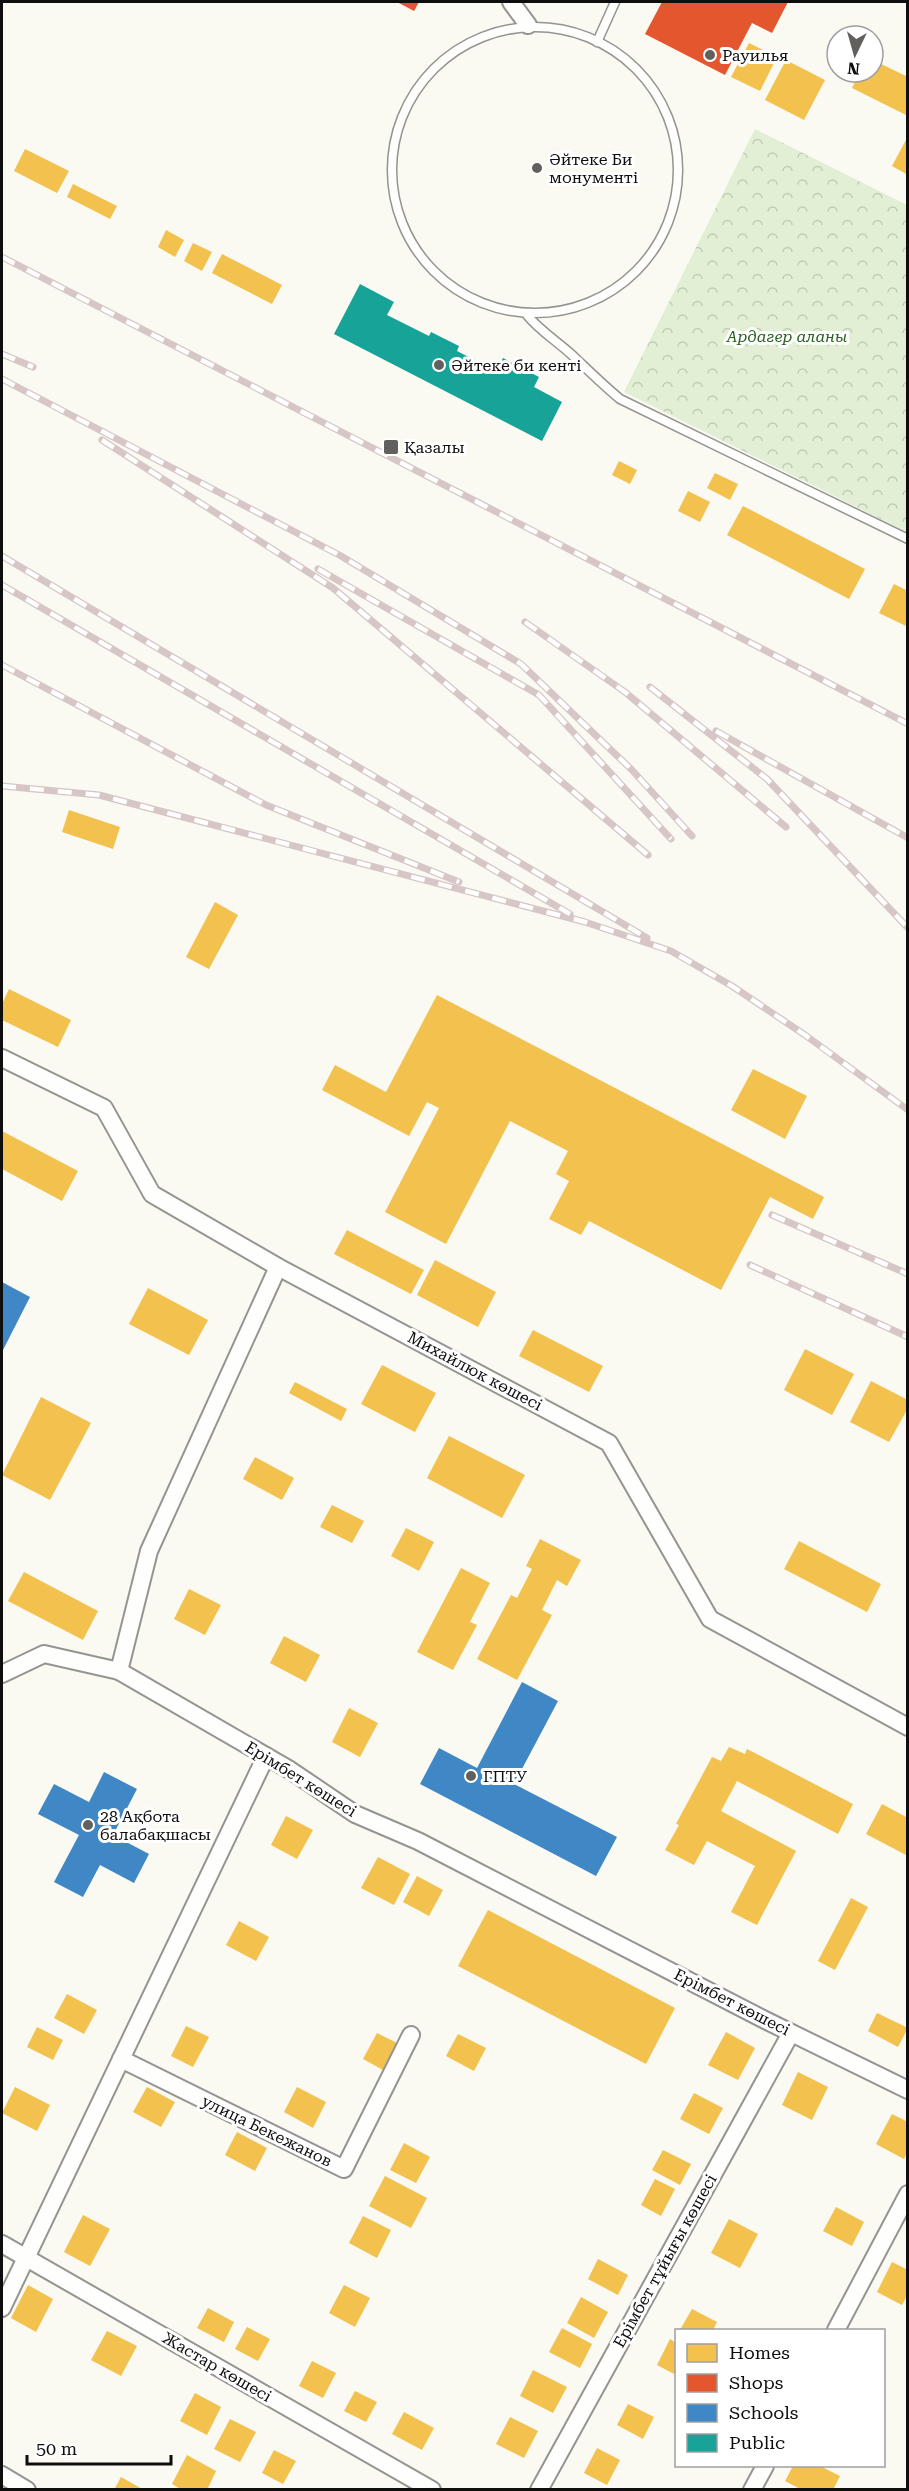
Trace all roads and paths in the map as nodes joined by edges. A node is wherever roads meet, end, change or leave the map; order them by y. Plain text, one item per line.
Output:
1 (511, 2) edge
2 (615, 2) edge
3 (528, 26) junction
4 (597, 42) junction
5 (526, 315) junction
6 (908, 539) edge
7 (2, 1058) edge
8 (278, 1267) junction
9 (119, 1671) junction
10 (2, 1674) edge
11 (908, 1727) edge
12 (266, 1756) junction
13 (790, 2033) junction
14 (411, 2036) dead end
15 (121, 2059) junction
16 (908, 2090) edge
17 (908, 2194) edge
18 (2, 2244) edge
19 (26, 2258) junction
20 (2, 2308) edge
21 (837, 2329) edge
22 (764, 2467) edge
23 (2, 2475) edge
24 (431, 2489) edge
25 (27, 2490) edge
26 (538, 2490) edge
27 (752, 2490) edge

1 - 3 street
2 - 4 lane
3 - 4 lane
3 - 5 lane
4 - 5 lane
5 - 6 lane
7 - 8 street, Михайлюк көшесі
8 - 9 street
8 - 11 street, Михайлюк көшесі
9 - 10 street, Ерімбет көшесі
9 - 12 street, Ерімбет көшесі
12 - 13 street, Ерімбет көшесі
12 - 15 street
13 - 16 street, Ерімбет көшесі
13 - 26 street, Ерімбет тұйығы көшесі
14 - 15 street, улица Бекежанов
15 - 19 street
17 - 21 street
18 - 19 street, Жастар көшесі
19 - 20 street
19 - 24 street, Жастар көшесі
22 - 27 street
23 - 25 street

